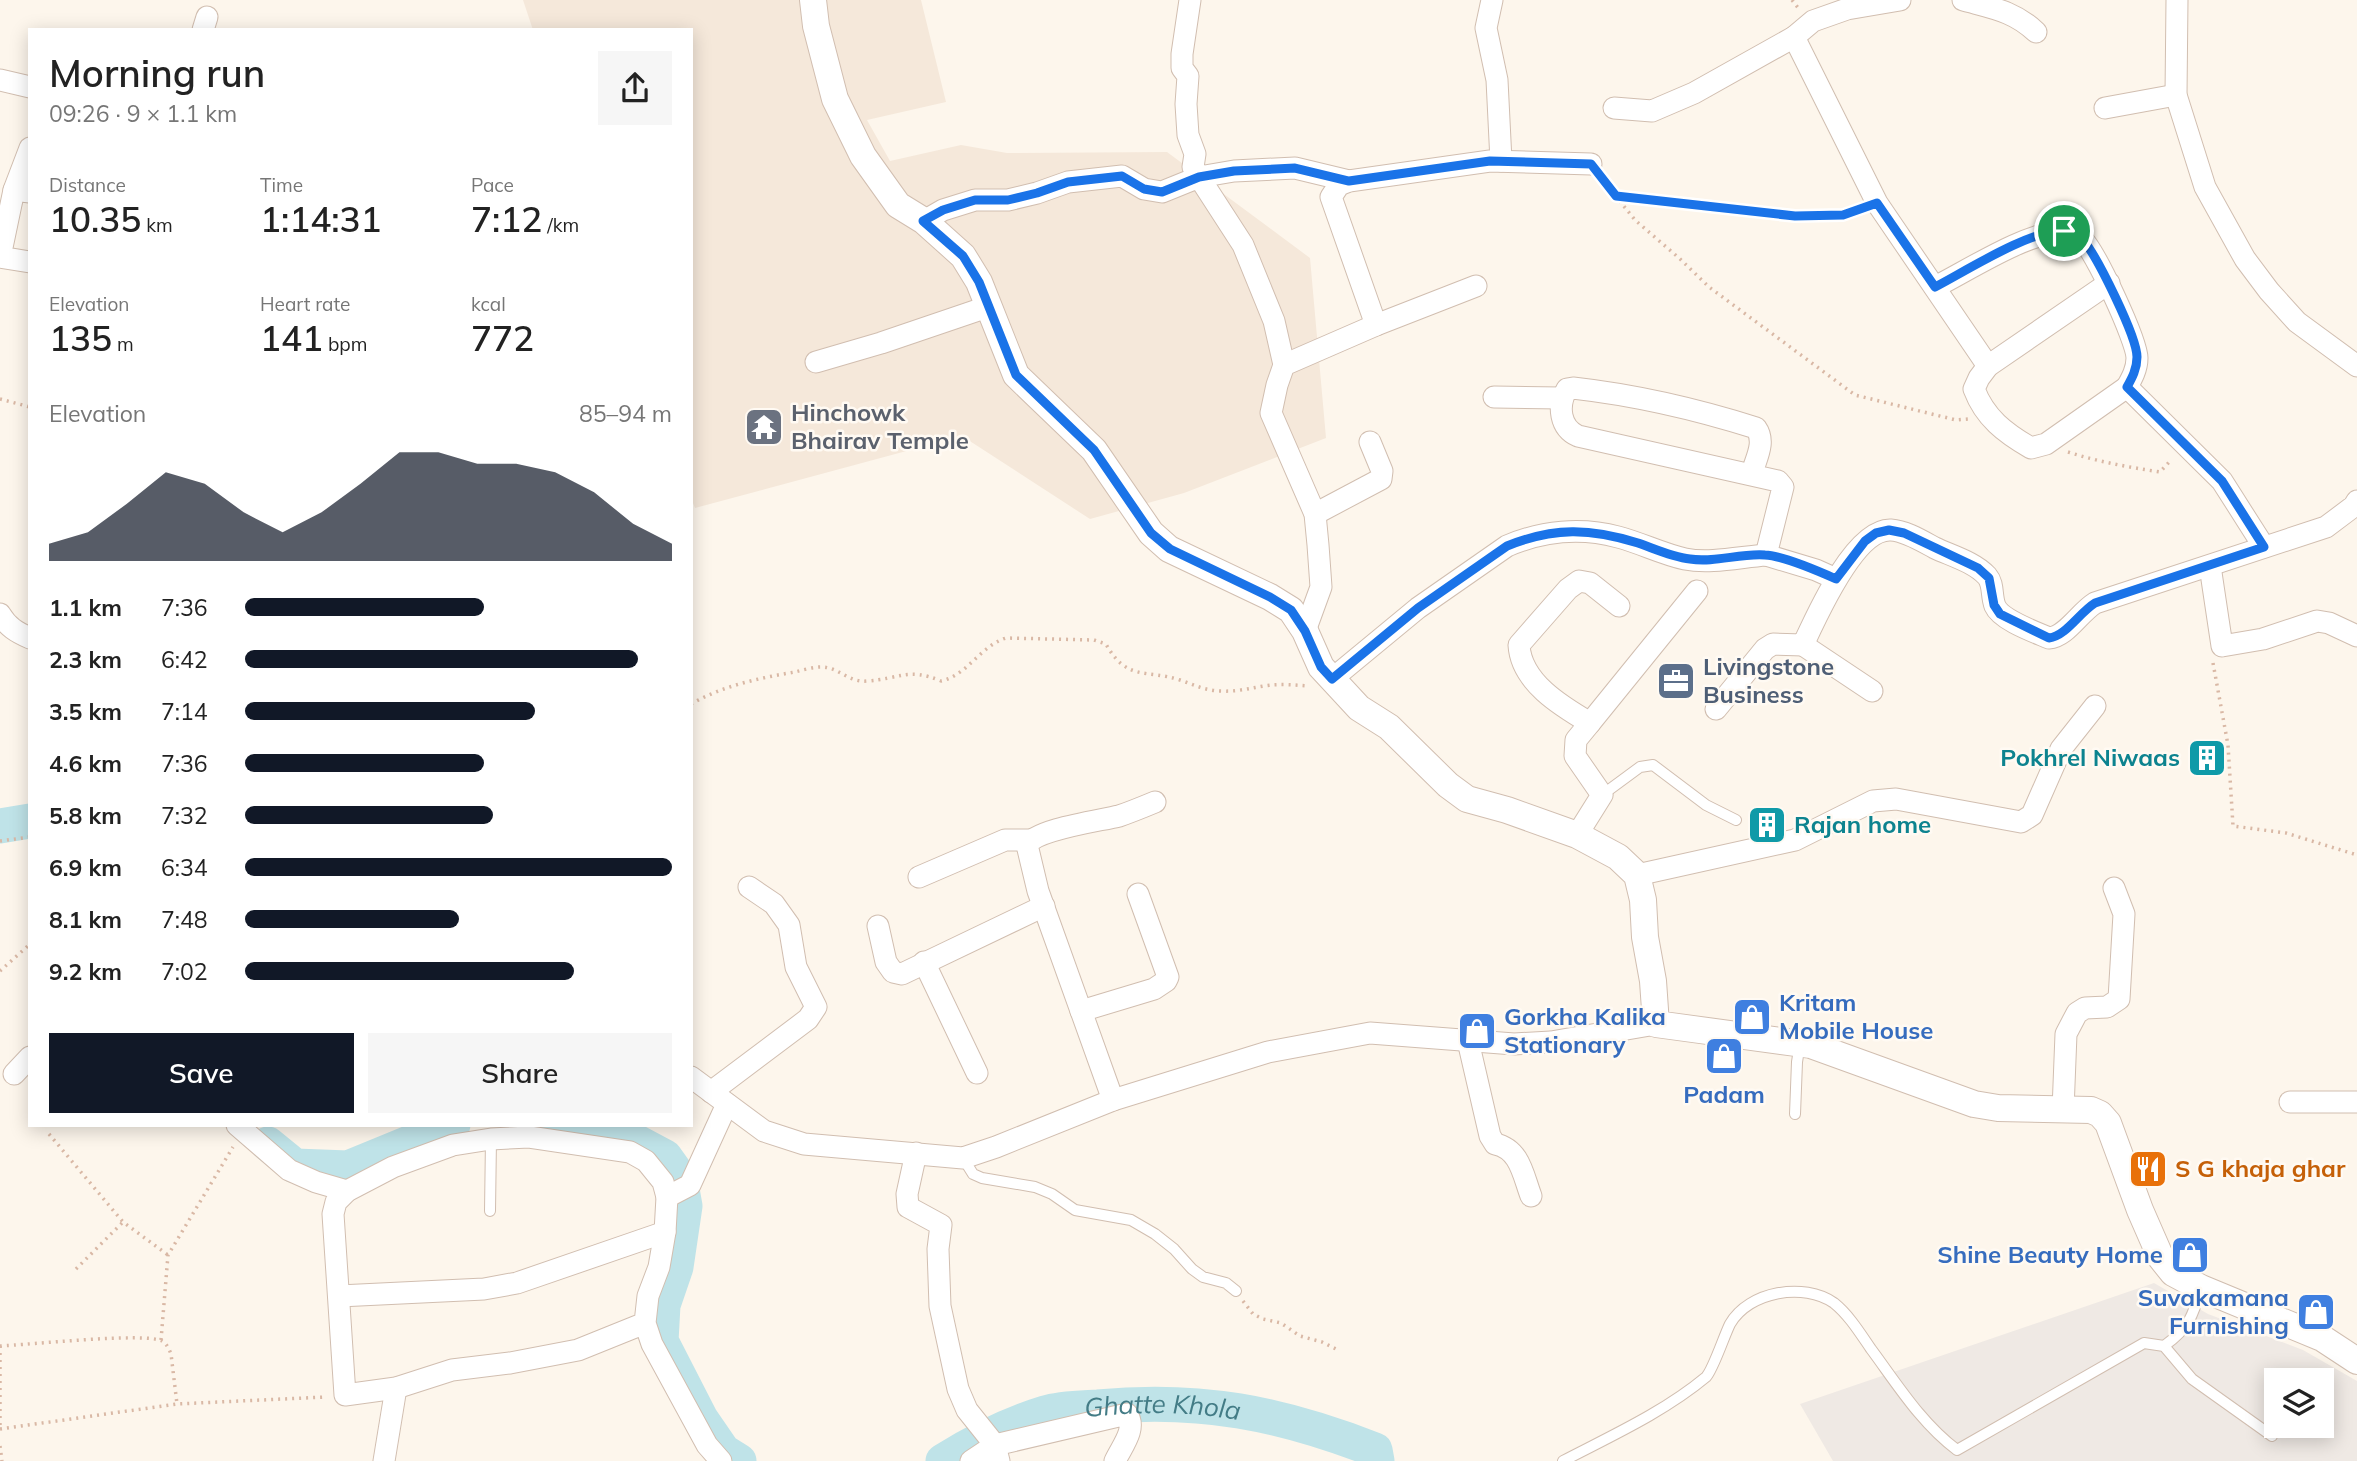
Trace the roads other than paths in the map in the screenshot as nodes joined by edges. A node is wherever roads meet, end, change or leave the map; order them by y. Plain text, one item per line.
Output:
1 (813, 0) edge
2 (1190, 0) edge
3 (1492, 0) edge
4 (1900, 0) edge
5 (1963, 0) edge
6 (2177, 0) edge
7 (2036, 32) dead end
8 (1794, 37) junction
9 (0, 80) edge
10 (28, 87) edge
11 (2176, 95) junction
12 (1614, 108) dead end
13 (2105, 108) dead end
14 (28, 159) edge
15 (1501, 161) junction
16 (1591, 164) road end
17 (1199, 177) junction
18 (1349, 181) junction
19 (22, 191) edge
20 (923, 221) junction
21 (0, 257) edge
22 (28, 262) edge
23 (2109, 283) junction
24 (1476, 286) dead end
25 (1935, 287) junction
26 (987, 307) junction
27 (1376, 326) junction
28 (816, 362) dead end
29 (1284, 365) junction
30 (1988, 366) junction
31 (2357, 366) edge
32 (2127, 387) junction
33 (1494, 397) dead end
34 (1562, 398) junction
35 (1370, 442) dead end
36 (1752, 473) junction
37 (2357, 501) edge
38 (1315, 514) junction
39 (2264, 547) junction
40 (1766, 555) junction
41 (2210, 566) junction
42 (1836, 579) junction
43 (1697, 591) dead end
44 (1619, 606) dead end
45 (0, 614) edge
46 (1305, 631) junction
47 (2357, 636) edge
48 (28, 637) edge
49 (1803, 645) junction
50 (1332, 679) junction
51 (1872, 691) dead end
52 (2095, 706) dead end
53 (1716, 709) dead end
54 (1590, 723) junction
55 (1602, 795) junction
56 (1155, 802) dead end
57 (1736, 820) dead end
58 (1577, 835) junction
59 (1030, 840) junction
60 (1637, 875) junction
61 (919, 877) dead end
62 (749, 887) dead end
63 (2114, 888) dead end
64 (1138, 894) dead end
65 (1044, 906) junction
66 (878, 926) dead end
67 (925, 962) junction
68 (1081, 1011) junction
69 (1656, 1024) junction
70 (1468, 1041) junction
71 (1800, 1043) junction
72 (28, 1059) edge
73 (976, 1073) dead end
74 (15, 1074) dead end
75 (693, 1078) edge
76 (719, 1098) junction
77 (1113, 1100) junction
78 (2290, 1102) dead end
79 (2357, 1102) edge
80 (2063, 1110) junction
81 (1795, 1114) dead end
82 (240, 1128) edge
83 (491, 1139) junction
84 (916, 1153) junction
85 (963, 1158) junction
86 (347, 1191) junction
87 (1531, 1196) dead end
88 (667, 1197) junction
89 (491, 1211) dead end
90 (665, 1232) junction
91 (2204, 1289) junction
92 (1236, 1291) road end
93 (339, 1296) junction
94 (645, 1323) junction
95 (2164, 1346) junction
96 (2357, 1361) edge
97 (396, 1388) junction
98 (2264, 1430) edge
99 (1957, 1450) junction
100 (997, 1453) edge
101 (709, 1456) edge
102 (384, 1461) edge
103 (971, 1461) edge
104 (1115, 1461) edge
105 (1563, 1461) edge
106 (1964, 1461) edge

1 - 20 street
2 - 17 street
3 - 15 street
4 - 8 street
5 - 7 street
6 - 11 street
8 - 12 street
8 - 25 street
9 - 10 street
11 - 13 street
11 - 31 street
14 - 19 street
15 - 16 street
15 - 18 street
17 - 18 street
17 - 20 street
17 - 29 street
18 - 27 street
19 - 21 street
20 - 26 street
21 - 22 street
23 - 25 street
23 - 30 street
23 - 32 street
24 - 27 street
25 - 30 street
26 - 28 street
26 - 46 street
27 - 29 street
29 - 38 street
30 - 32 street
32 - 39 street
33 - 34 street
34 - 36 street
34 - 36 street
35 - 38 street
36 - 40 street
37 - 39 street
38 - 46 street
39 - 41 street
40 - 42 street
40 - 50 street
41 - 42 street
41 - 47 street
42 - 49 street
43 - 54 street
44 - 54 street
45 - 48 street
46 - 50 street
49 - 51 street
49 - 53 street
50 - 58 street
52 - 60 street
54 - 55 street
55 - 57 lane
55 - 58 street
56 - 59 street
58 - 60 street
59 - 61 street
59 - 65 street
60 - 69 street
62 - 76 street
63 - 80 street
64 - 68 street
65 - 67 street
65 - 68 street
66 - 67 street
67 - 73 street
68 - 77 street
69 - 70 street
69 - 71 street
70 - 77 street
70 - 87 street
71 - 80 street
71 - 81 lane
72 - 74 street
75 - 76 street
76 - 84 street
76 - 88 street
77 - 85 street
78 - 79 street
80 - 91 street
82 - 86 street
83 - 86 street
83 - 88 street
83 - 89 lane
84 - 85 street
84 - 100 street
85 - 92 lane
86 - 93 street
88 - 90 street
90 - 93 street
90 - 94 street
91 - 95 lane
91 - 96 street
93 - 97 street
94 - 97 street
94 - 101 street
95 - 98 lane
95 - 99 lane
97 - 102 street
99 - 105 lane
99 - 106 lane
100 - 103 street
100 - 104 street

